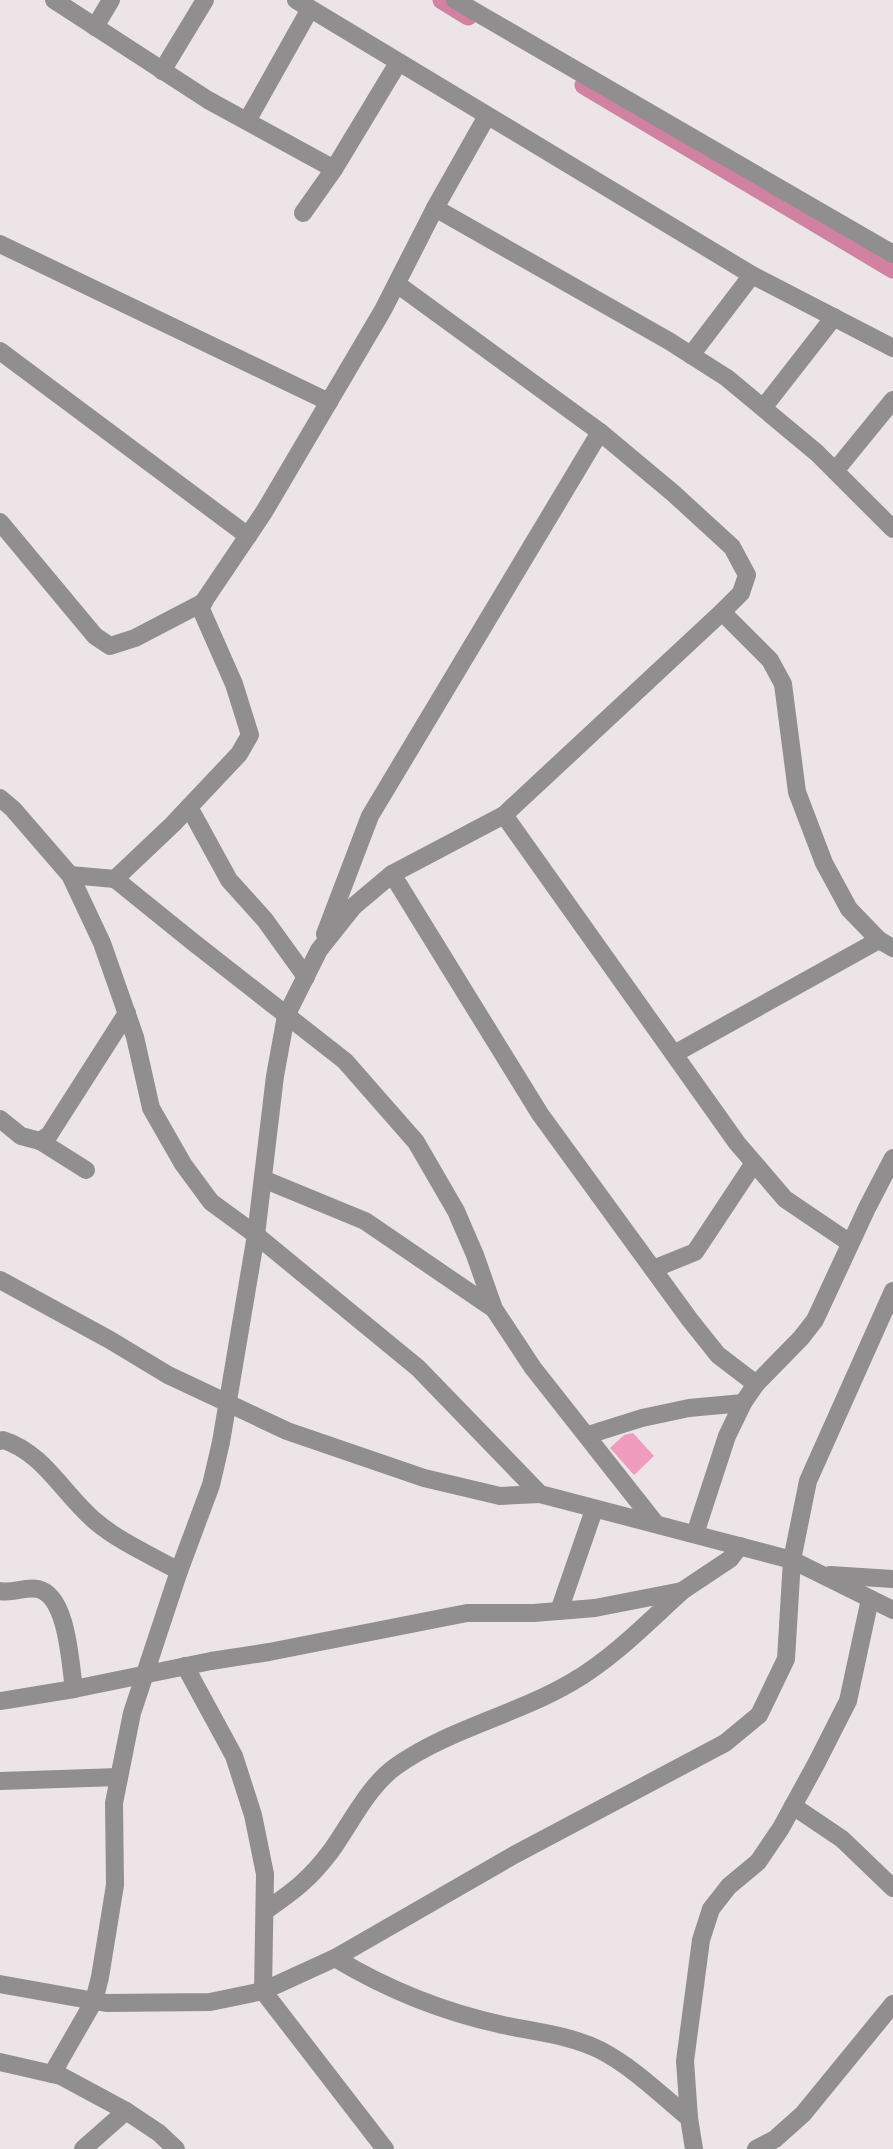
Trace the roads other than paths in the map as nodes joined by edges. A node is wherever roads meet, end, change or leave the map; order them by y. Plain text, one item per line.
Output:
1 (54, 0) edge
2 (111, 0) edge
3 (205, 0) edge
4 (454, 0) edge
5 (303, 4) edge
6 (95, 27) junction
7 (398, 63) junction
8 (162, 71) junction
9 (487, 116) junction
10 (247, 121) junction
11 (334, 169) junction
12 (435, 208) junction
13 (303, 213) dead end
14 (0, 244) edge
15 (893, 254) edge
16 (752, 275) junction
17 (397, 284) junction
18 (834, 317) junction
19 (893, 348) edge
20 (0, 351) edge
21 (691, 355) junction
22 (893, 400) edge
23 (329, 402) junction
24 (763, 408) junction
25 (600, 432) junction
26 (835, 471) junction
27 (0, 522) edge
28 (893, 529) edge
29 (248, 536) junction
30 (204, 602) junction
31 (722, 612) junction
32 (0, 798) edge
33 (189, 807) junction
34 (504, 815) junction
35 (392, 874) junction
36 (70, 876) junction
37 (116, 878) junction
38 (886, 944) edge
39 (319, 950) junction
40 (306, 976) junction
41 (127, 1013) junction
42 (286, 1016) junction
43 (674, 1054) junction
44 (0, 1119) edge
45 (40, 1141) junction
46 (893, 1158) edge
47 (754, 1163) junction
48 (86, 1170) dead end
49 (263, 1179) junction
50 (256, 1235) junction
51 (850, 1242) junction
52 (653, 1269) junction
53 (0, 1280) edge
54 (893, 1291) edge
55 (494, 1309) junction
56 (885, 1331) edge
57 (756, 1384) junction
58 (743, 1403) junction
59 (228, 1404) junction
60 (588, 1435) junction
61 (0, 1441) edge
62 (540, 1494) junction
63 (594, 1510) junction
64 (656, 1524) junction
65 (695, 1534) junction
66 (740, 1546) junction
67 (792, 1560) junction
68 (178, 1571) junction
69 (821, 1574) junction
70 (893, 1579) edge
71 (0, 1591) edge
72 (682, 1591) junction
73 (870, 1599) junction
74 (893, 1610) edge
75 (559, 1611) junction
76 (185, 1666) junction
77 (147, 1674) junction
78 (74, 1689) junction
79 (0, 1701) edge
80 (119, 1777) junction
81 (0, 1781) edge
82 (793, 1806) junction
83 (893, 1888) edge
84 (265, 1911) junction
85 (335, 1958) junction
86 (0, 1984) edge
87 (263, 1991) junction
88 (94, 2001) junction
89 (893, 2004) edge
90 (0, 2062) edge
91 (52, 2074) junction
92 (126, 2110) junction
93 (689, 2118) junction
94 (83, 2149) edge
95 (176, 2149) edge
96 (385, 2149) edge
97 (694, 2149) edge
98 (756, 2149) edge

1 - 6 street
2 - 6 street
3 - 8 street
4 - 15 street
5 - 7 street
5 - 10 street
6 - 8 street
7 - 9 street
7 - 11 street
8 - 10 street
9 - 12 street
9 - 16 street
10 - 11 street
11 - 13 street
12 - 17 street
12 - 21 street
14 - 23 street
16 - 18 street
16 - 21 street
17 - 23 street
17 - 25 street
18 - 19 street
18 - 24 street
20 - 29 street
21 - 24 street
22 - 26 street
23 - 29 street
24 - 26 street
25 - 31 street
25 - 39 street
26 - 28 street
27 - 30 street
29 - 30 street
30 - 33 street
31 - 34 street
31 - 38 street
32 - 36 street
33 - 37 street
33 - 40 street
34 - 35 street
34 - 43 street
35 - 39 street
35 - 52 street
36 - 37 street
36 - 41 street
37 - 42 street
38 - 43 street
39 - 40 street
40 - 42 street
41 - 45 street
41 - 50 street
42 - 49 street
42 - 55 street
43 - 47 street
44 - 45 street
45 - 48 street
46 - 51 street
47 - 51 street
47 - 52 street
49 - 50 street
49 - 55 street
50 - 59 street
50 - 62 street
51 - 57 street
52 - 57 street
53 - 59 street
54 - 56 street
55 - 60 street
56 - 67 street
57 - 58 street
58 - 60 street
58 - 65 street
59 - 62 street
59 - 68 street
60 - 64 street
61 - 68 street
62 - 63 street
63 - 64 street
63 - 75 street
64 - 65 street
65 - 66 street
66 - 67 street
66 - 72 street
67 - 69 street
67 - 85 street
68 - 77 street
69 - 70 street
69 - 73 street
71 - 78 street
72 - 75 street
72 - 84 street
73 - 74 street
73 - 82 street
75 - 76 street
76 - 77 street
76 - 84 street
77 - 78 street
77 - 80 street
78 - 79 street
80 - 81 street
80 - 88 street
82 - 83 street
82 - 93 street
84 - 87 street
85 - 87 street
85 - 93 street
86 - 88 street
87 - 88 street
87 - 96 street
88 - 91 street
89 - 98 street
90 - 91 street
91 - 92 street
92 - 94 street
92 - 95 street
93 - 97 street

